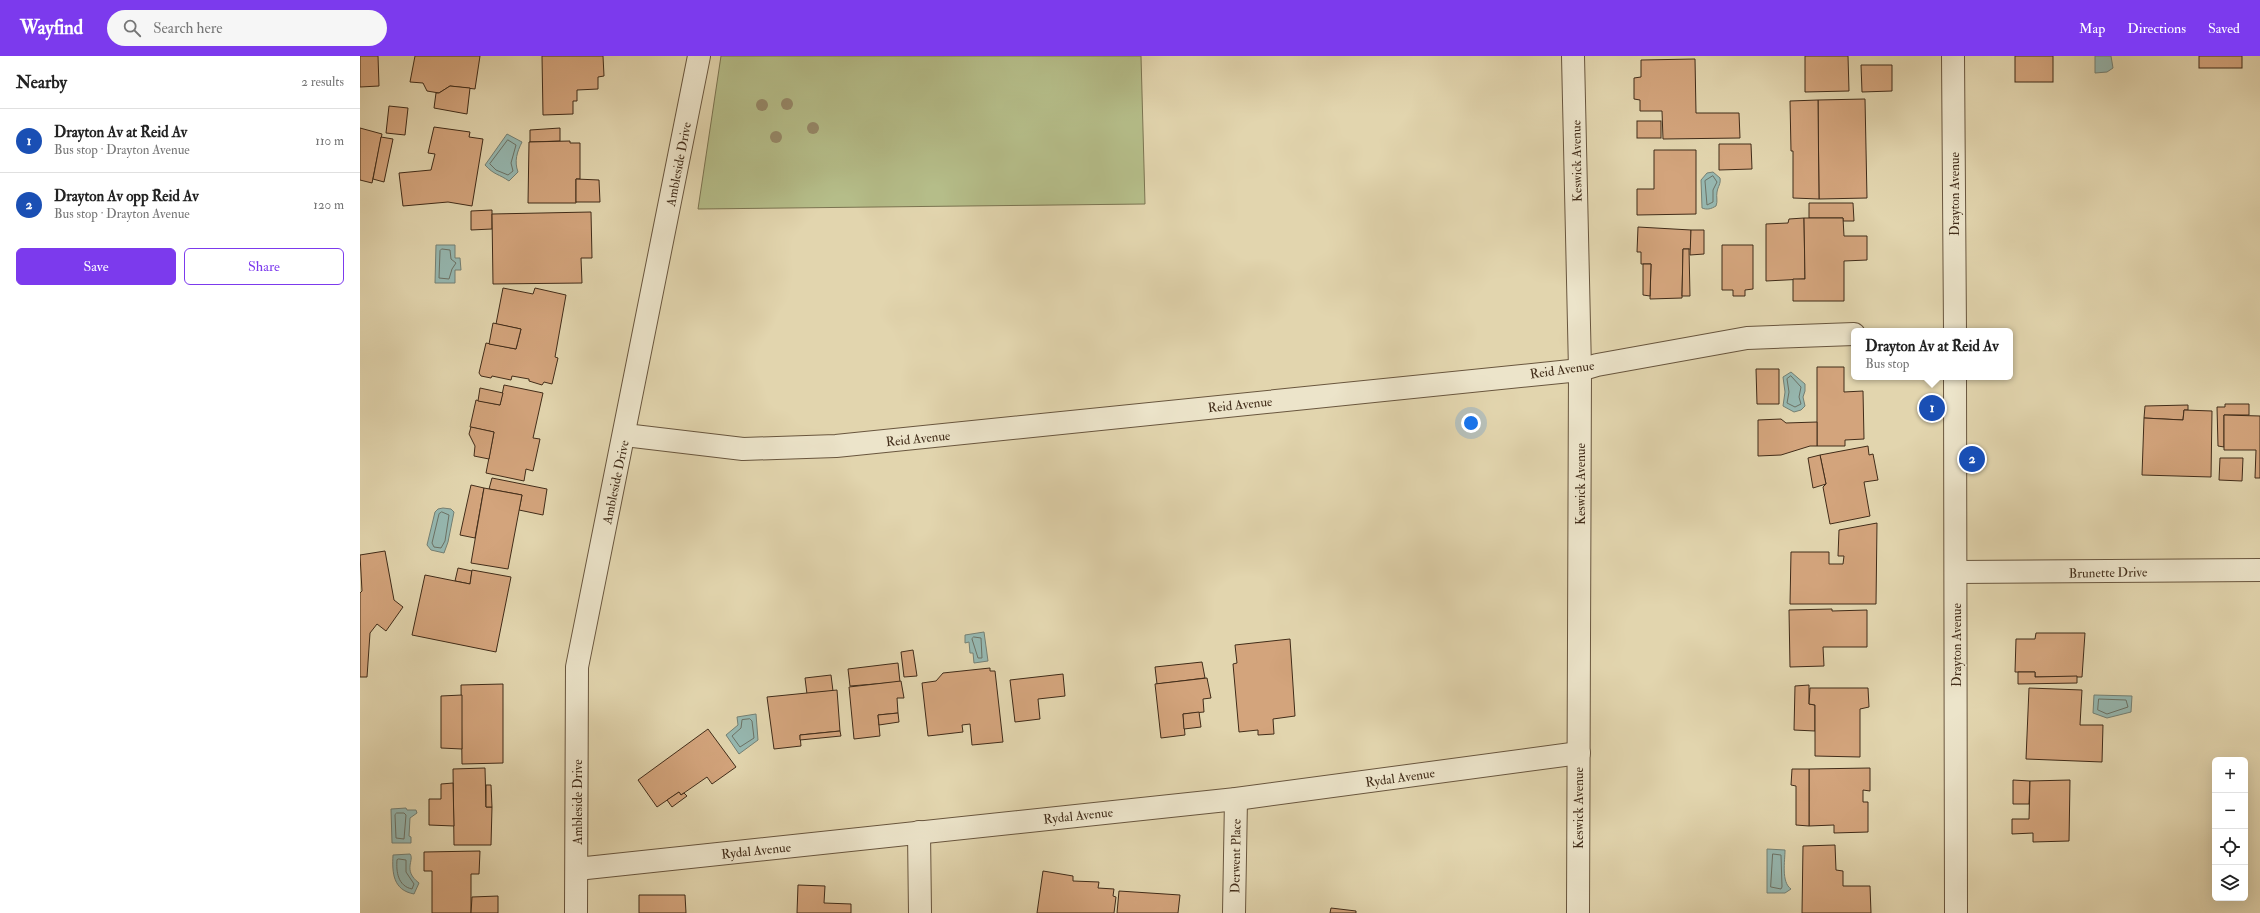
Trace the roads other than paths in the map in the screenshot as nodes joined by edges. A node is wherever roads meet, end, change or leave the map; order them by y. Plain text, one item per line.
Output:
1 (699, 56) edge
2 (1573, 56) edge
3 (1953, 56) edge
4 (1955, 328) edge
5 (1851, 334) edge
6 (1580, 370) junction
7 (1955, 380) edge
8 (624, 435) junction
9 (2260, 570) edge
10 (1956, 572) junction
11 (1579, 753) junction
12 (1236, 799) junction
13 (919, 832) junction
14 (576, 869) junction
15 (576, 913) edge
16 (920, 913) edge
17 (1234, 913) edge
18 (1578, 913) edge
19 (1956, 913) edge

1 - 8 street, Ambleside Drive
2 - 6 street, Keswick Avenue
3 - 4 street, Drayton Avenue
5 - 6 street, Reid Avenue
6 - 8 street, Reid Avenue
6 - 11 street, Keswick Avenue
7 - 10 street, Drayton Avenue
8 - 14 street, Ambleside Drive
9 - 10 street, Brunette Drive
10 - 19 street, Drayton Avenue
11 - 12 street, Rydal Avenue
11 - 18 street, Keswick Avenue
12 - 13 street, Rydal Avenue
12 - 17 street, Derwent Place
13 - 14 street, Rydal Avenue
13 - 16 street
14 - 15 street, Ambleside Drive

